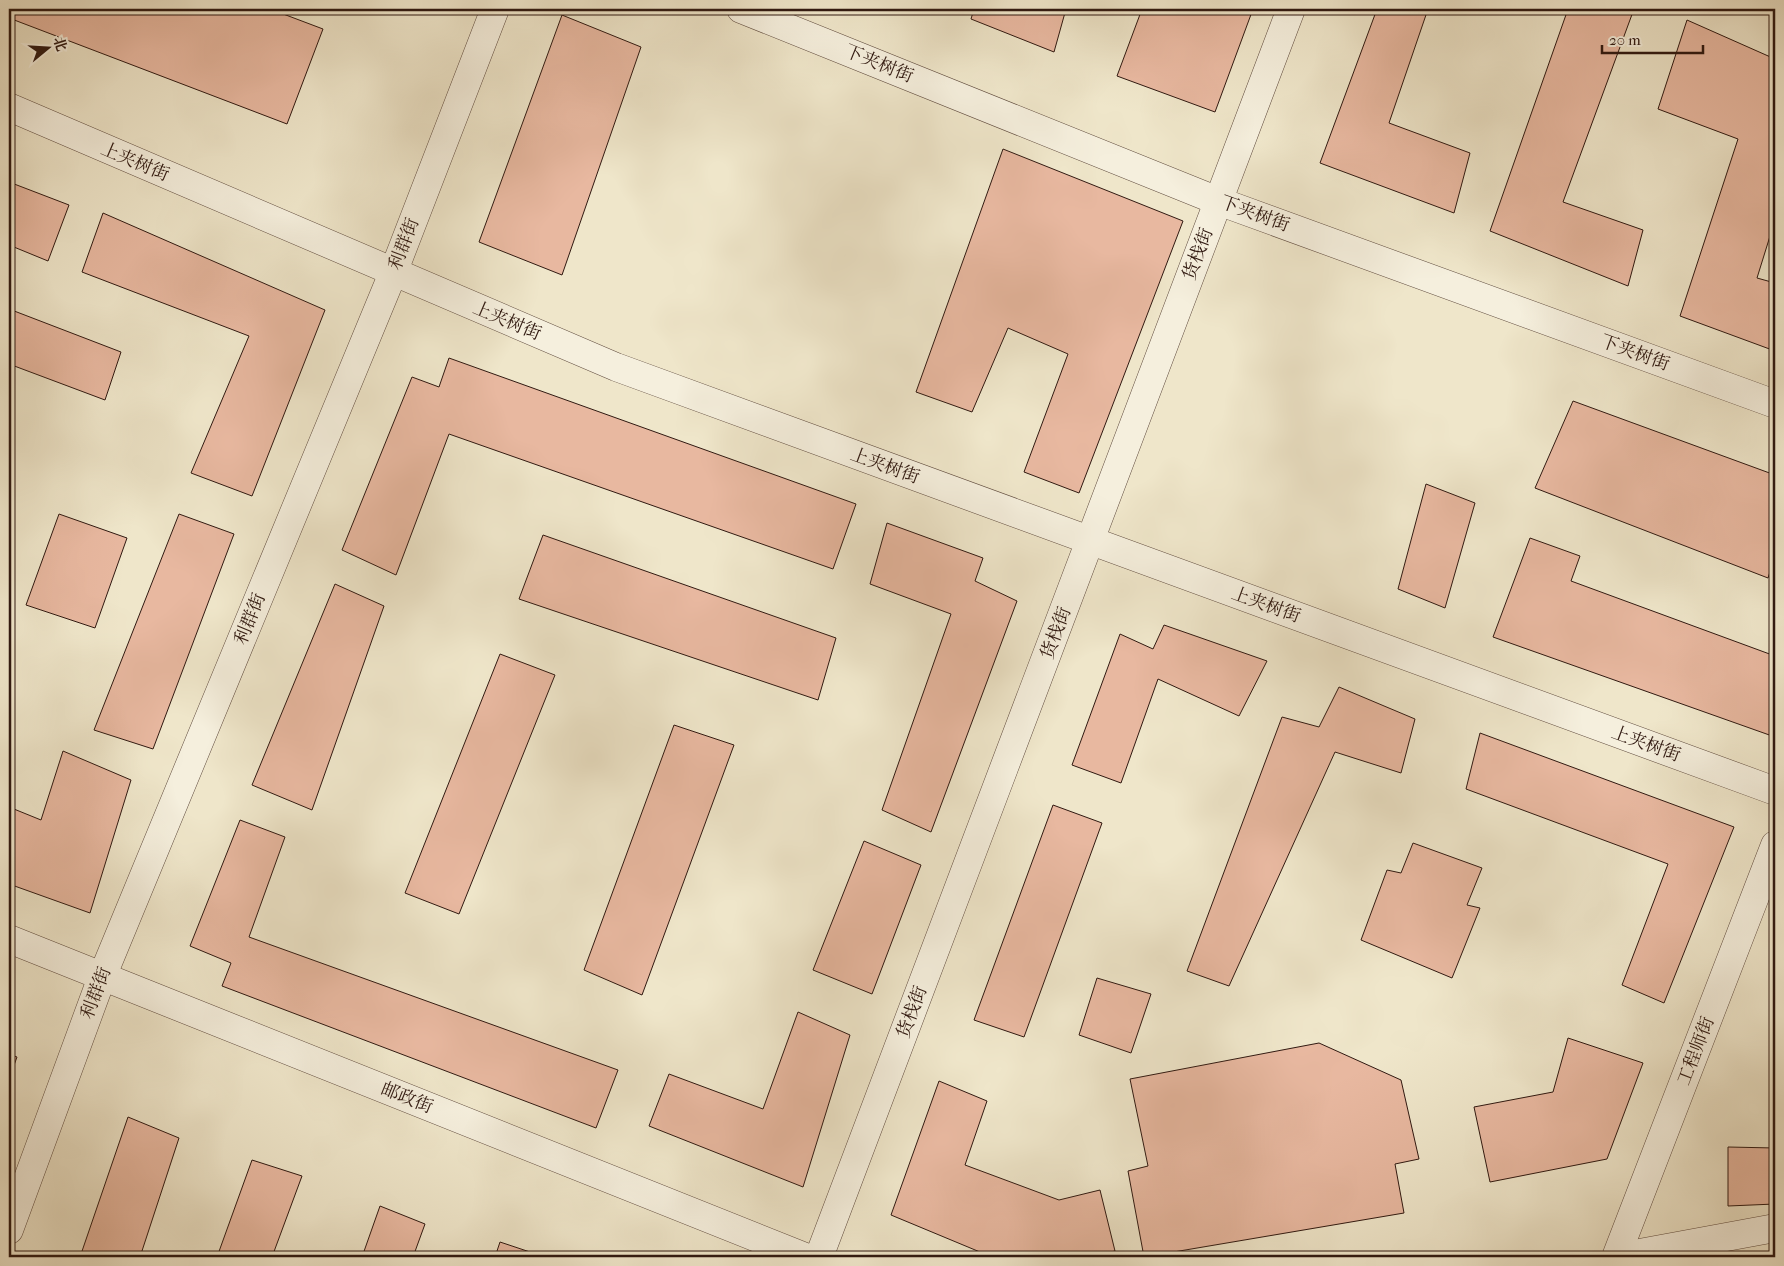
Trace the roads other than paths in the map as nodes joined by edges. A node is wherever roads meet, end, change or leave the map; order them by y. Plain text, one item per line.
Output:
1 (496, 9) edge
2 (741, 9) edge
3 (1291, 9) edge
4 (9, 107) edge
5 (1218, 201) junction
6 (393, 273) junction
7 (1775, 404) edge
8 (1090, 541) junction
9 (1775, 791) edge
10 (1775, 845) edge
11 (9, 939) edge
12 (102, 977) junction
13 (1775, 1228) edge
14 (9, 1230) edge
15 (805, 1257) edge
16 (820, 1257) edge
17 (1617, 1257) edge

1 - 6 street, 利群街
2 - 5 street, 下夹树街
3 - 5 street, 货栈街
4 - 6 street, 上夹树街
5 - 7 street, 下夹树街
5 - 8 street, 货栈街
6 - 8 street, 上夹树街
6 - 12 street, 利群街
8 - 9 street, 上夹树街
8 - 16 street, 货栈街
10 - 17 street, 工程师街
11 - 12 street, 邮政街
12 - 14 street, 利群街
12 - 15 street, 邮政街
13 - 17 street

